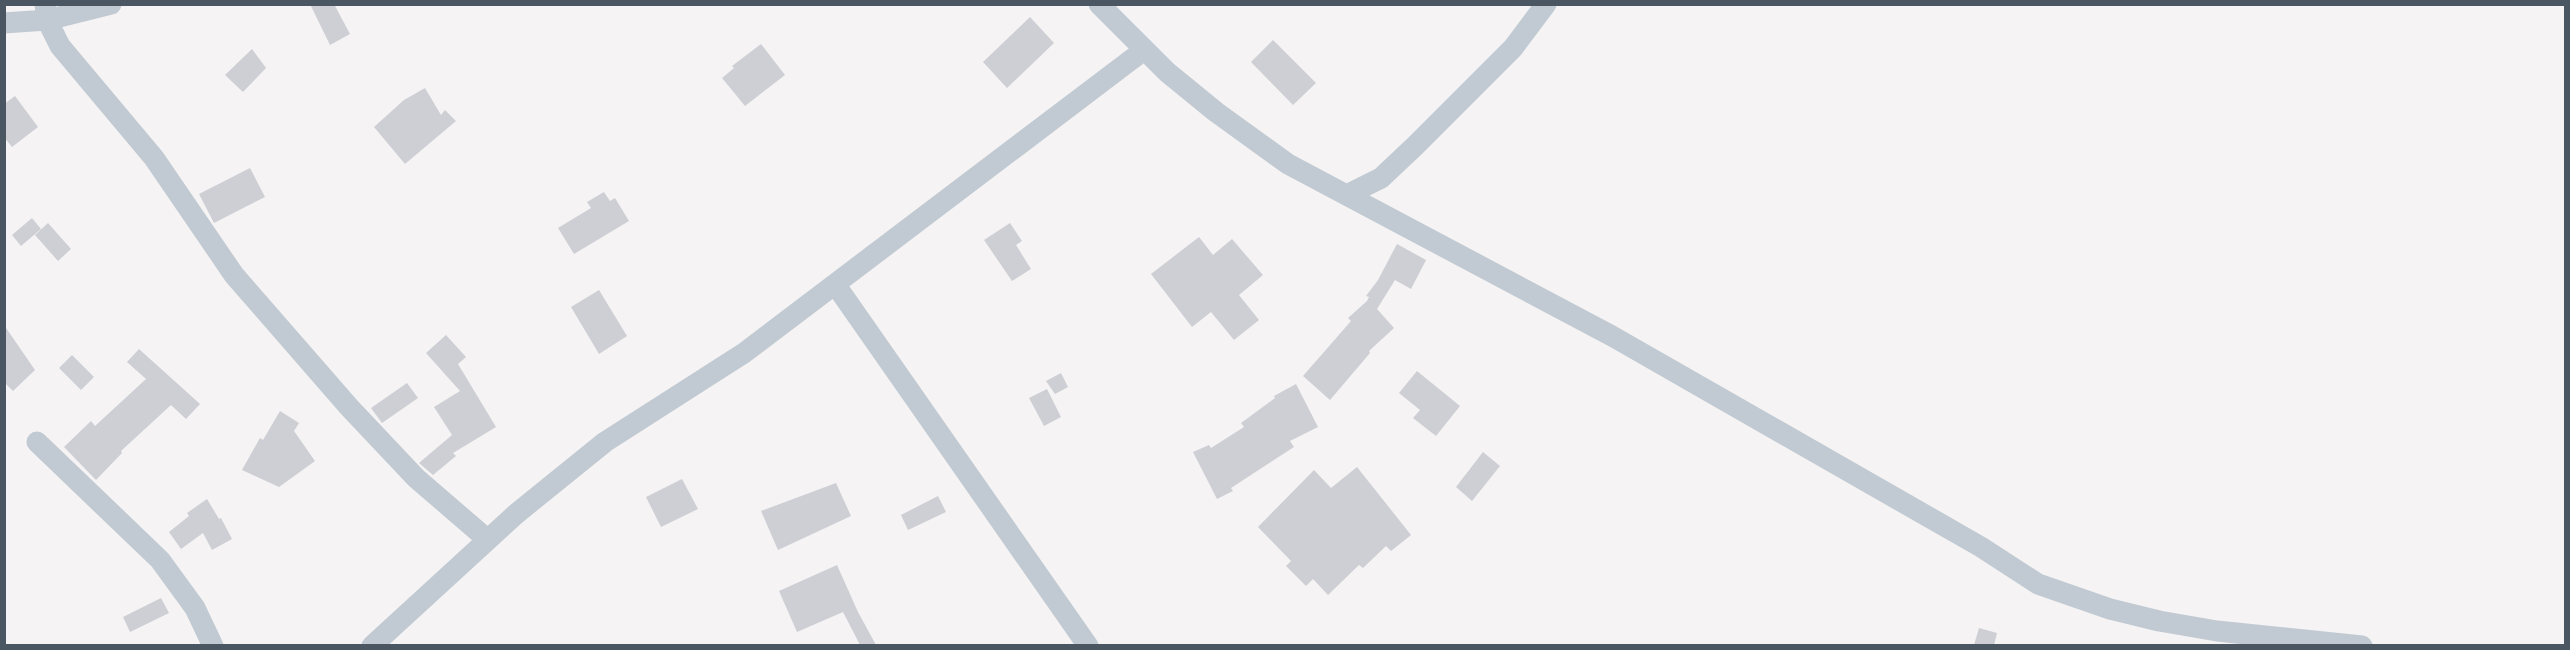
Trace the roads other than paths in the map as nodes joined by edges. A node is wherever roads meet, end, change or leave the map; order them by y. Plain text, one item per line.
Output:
1 (111, 4) edge
2 (1099, 4) edge
3 (1546, 4) edge
4 (46, 12) edge
5 (4, 23) edge
6 (1144, 50) junction
7 (1347, 195) junction
8 (835, 284) junction
9 (37, 442) dead end
10 (488, 540) junction
11 (2254, 641) edge
12 (380, 643) edge
13 (213, 645) edge
14 (1088, 645) edge
15 (2362, 645) edge

1 - 4 street
2 - 6 street
3 - 7 street
4 - 5 street
4 - 10 street
6 - 7 street
6 - 8 street
7 - 11 street
8 - 10 street
8 - 14 street
9 - 13 street
10 - 12 street
11 - 15 street

